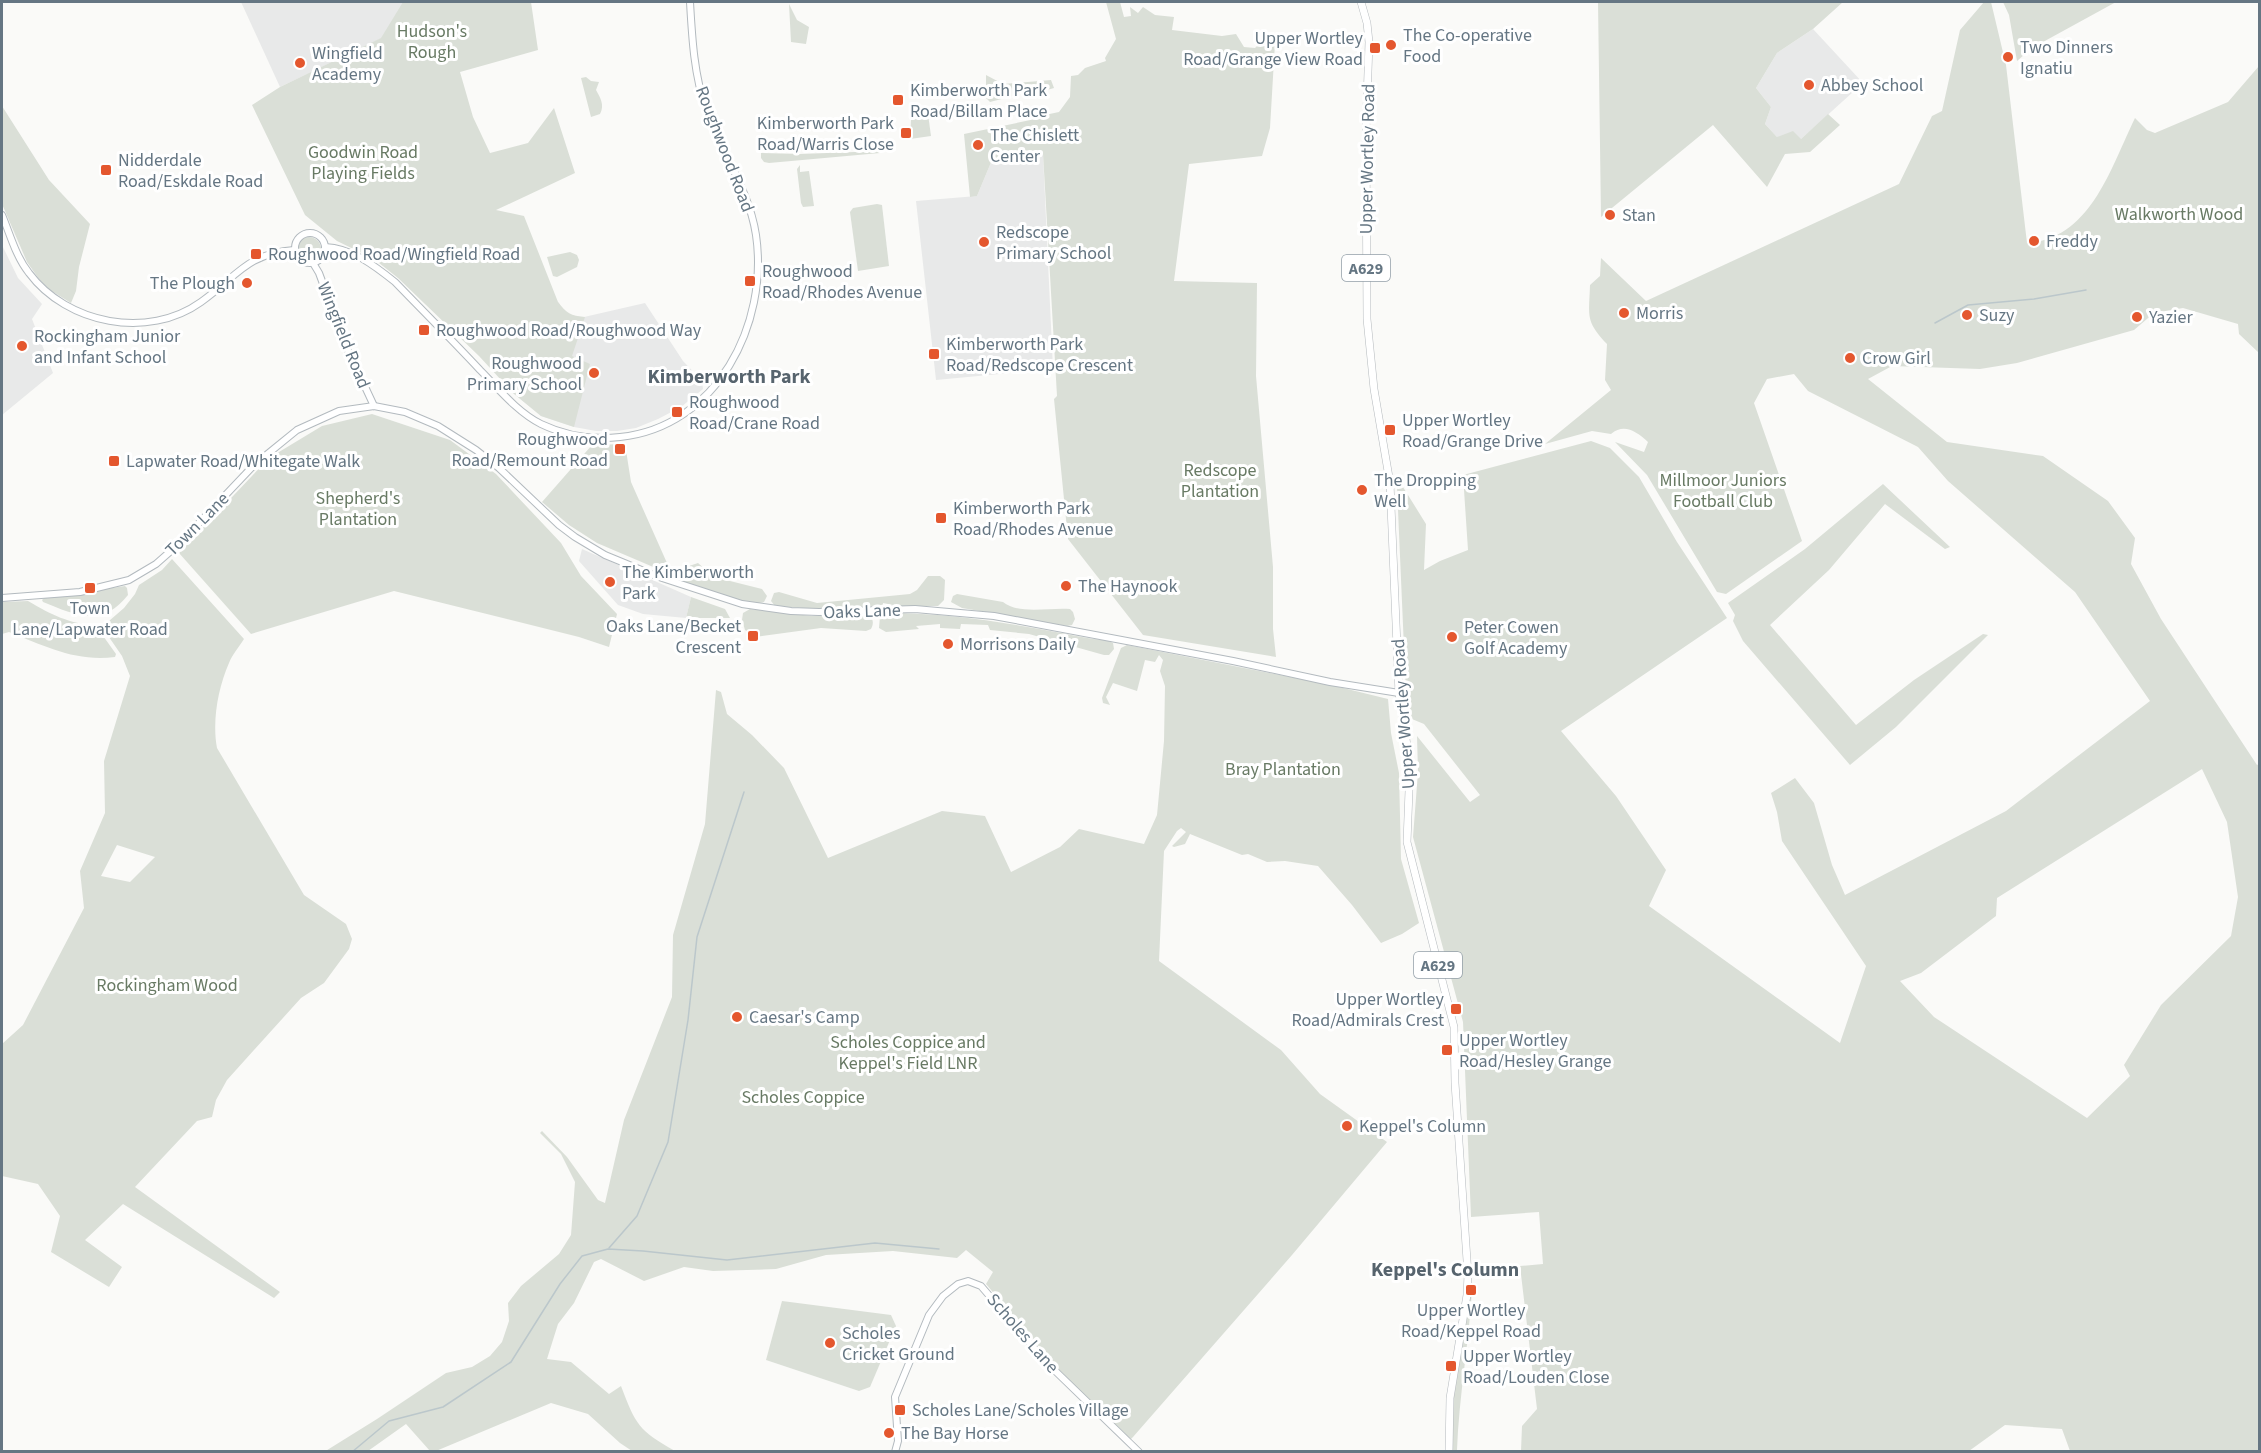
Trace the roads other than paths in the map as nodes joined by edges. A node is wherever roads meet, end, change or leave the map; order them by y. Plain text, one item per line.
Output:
1 (690, 2) edge
2 (1362, 4) edge
3 (2, 215) edge
4 (325, 247) junction
5 (294, 250) junction
6 (313, 264) junction
7 (374, 406) junction
8 (2, 598) edge
9 (1400, 693) junction
10 (895, 1452) edge
11 (1139, 1452) edge
12 (1449, 1452) edge

1 - 4 street, Roughwood Road
2 - 9 main road, Upper Wortley Road / A629
3 - 5 street
4 - 5 street
4 - 6 street
5 - 6 street
6 - 7 street, Wingfield Road
7 - 8 street, Town Lane
7 - 9 street, Oaks Lane
9 - 12 main road, Upper Wortley Road / A629
10 - 11 street, Scholes Lane

